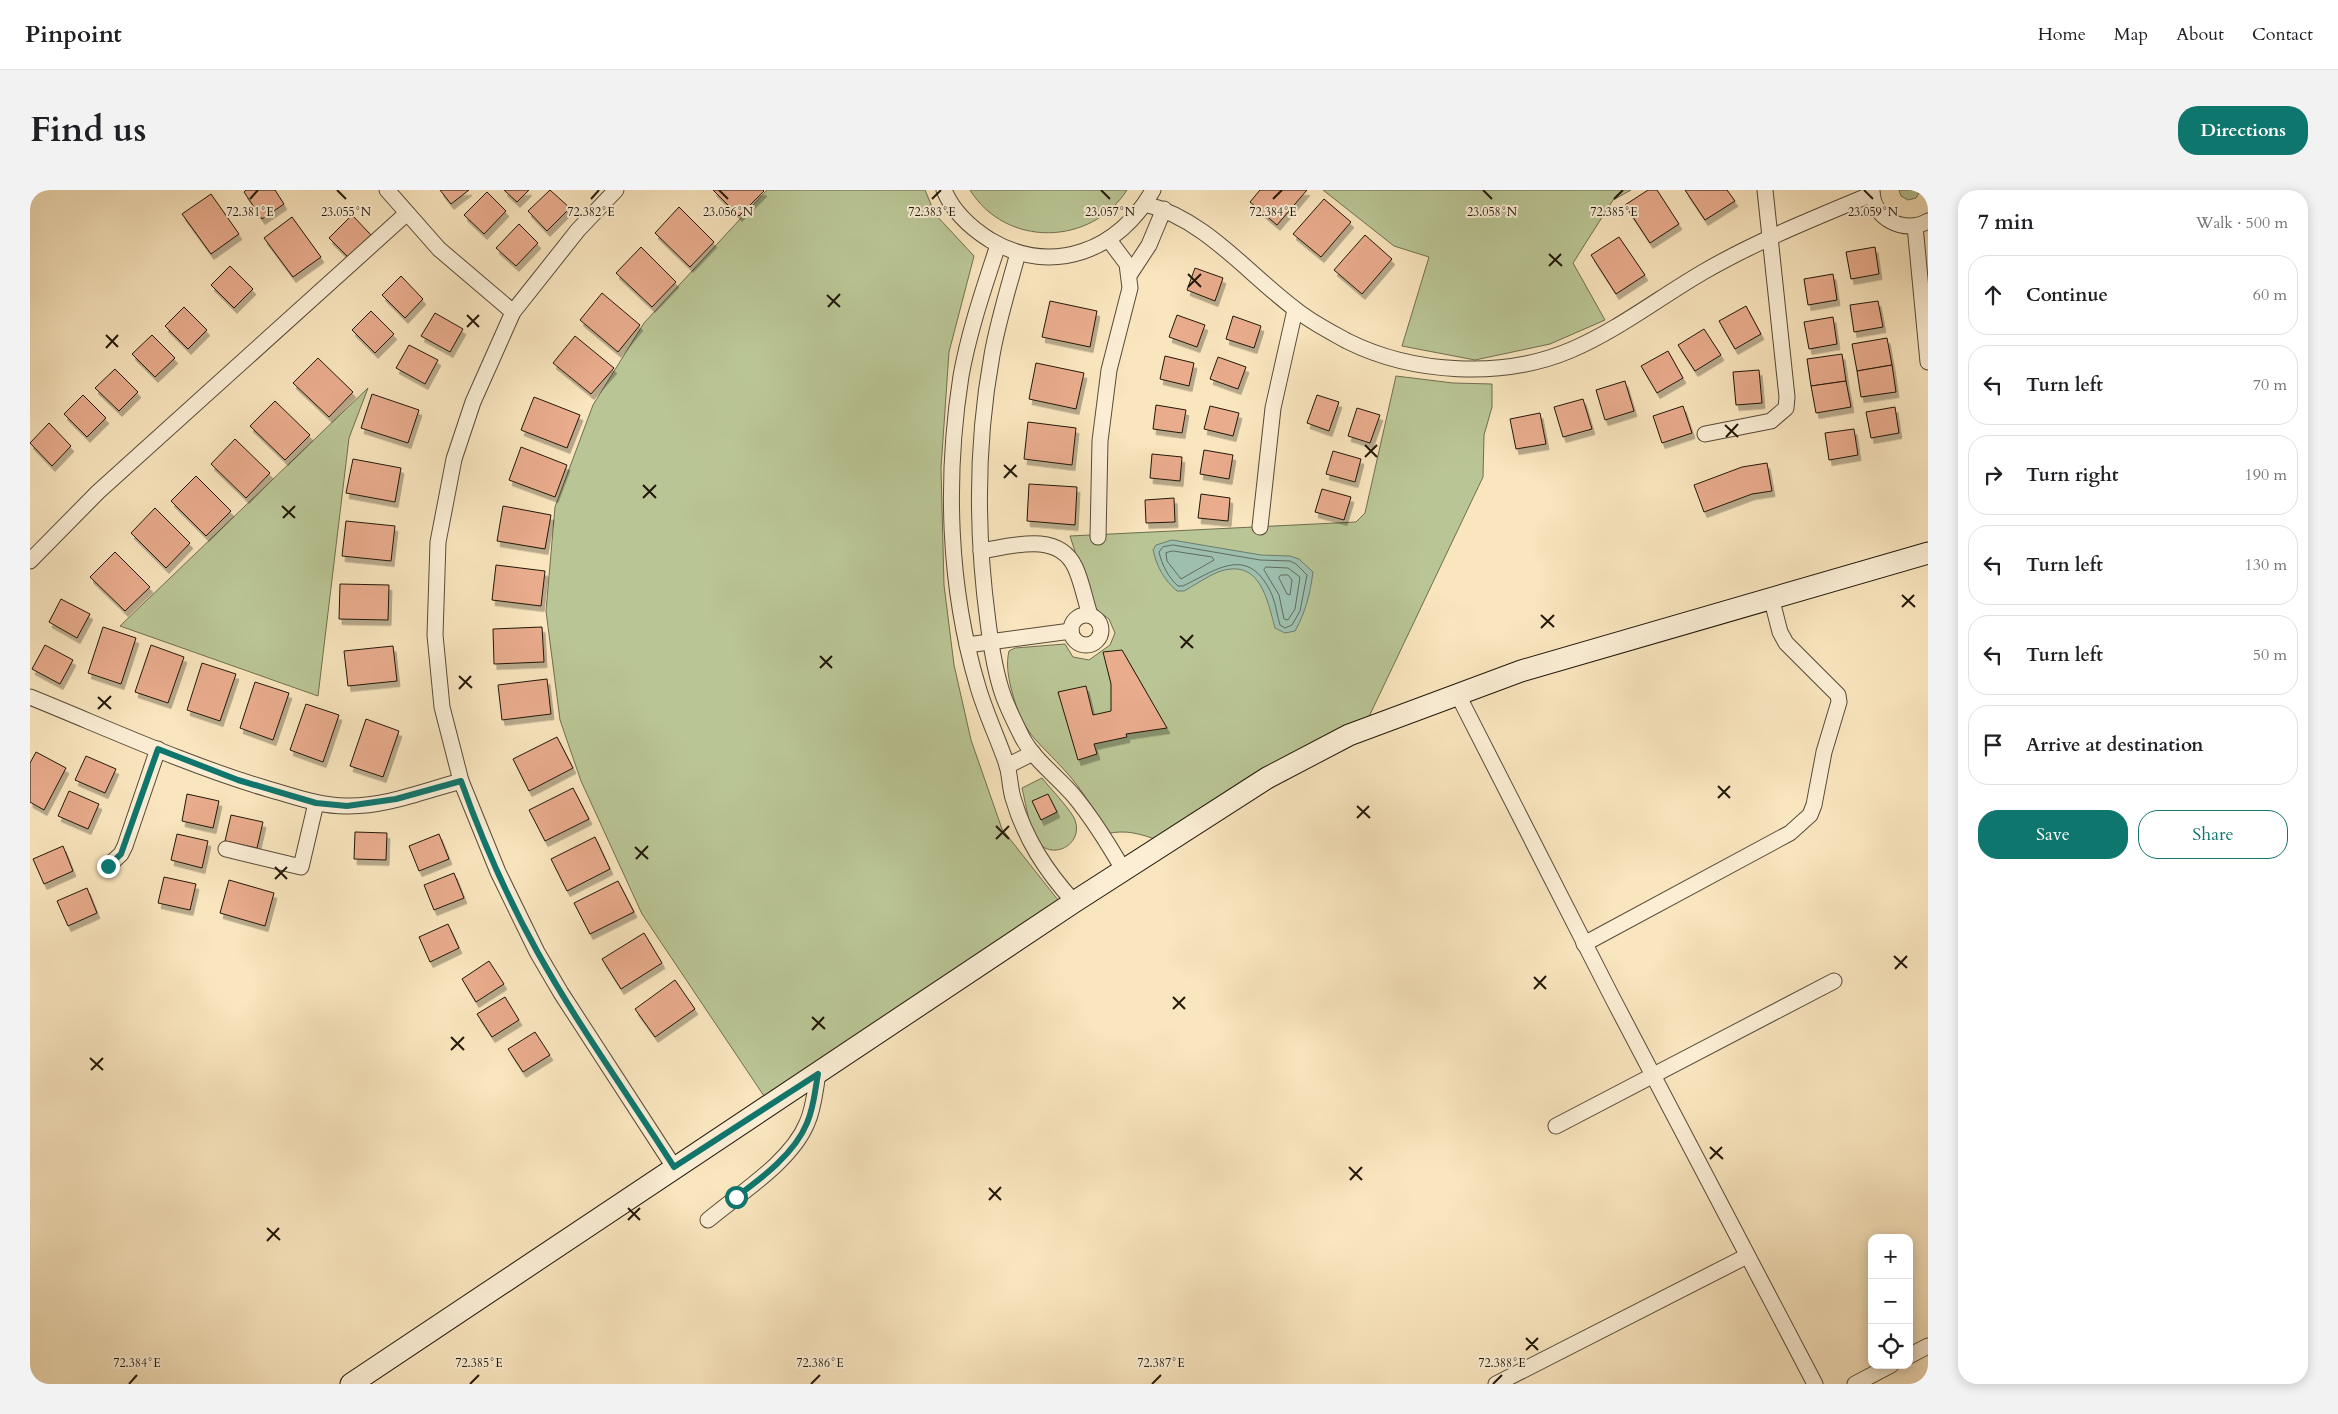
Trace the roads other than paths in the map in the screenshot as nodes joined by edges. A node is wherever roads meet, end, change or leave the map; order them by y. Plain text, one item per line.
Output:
1 (387, 190) edge
2 (944, 190) edge
3 (1153, 190) edge
4 (1765, 190) edge
5 (611, 192) edge
6 (1872, 192) edge
7 (1145, 204) junction
8 (1164, 209) junction
9 (406, 214) junction
10 (1922, 224) edge
11 (1770, 236) junction
12 (1109, 240) junction
13 (998, 245) junction
14 (1018, 253) junction
15 (1130, 274) junction
16 (1295, 310) junction
17 (513, 312) junction
18 (1928, 362) edge
19 (1705, 434) dead end
20 (1260, 527) dead end
21 (1098, 537) dead end
22 (981, 551) junction
23 (1928, 553) edge
24 (30, 561) edge
25 (1771, 597) junction
26 (1090, 615) junction
27 (1071, 631) junction
28 (991, 642) junction
29 (967, 645) junction
30 (1457, 693) junction
31 (30, 697) edge
32 (158, 749) junction
33 (1032, 753) junction
34 (1007, 766) junction
35 (461, 781) junction
36 (316, 803) junction
37 (226, 849) dead end
38 (108, 866) dead end
39 (1124, 872) junction
40 (1074, 902) junction
41 (1584, 944) junction
42 (1834, 982) dead end
43 (818, 1074) junction
44 (1653, 1076) junction
45 (1556, 1126) dead end
46 (674, 1167) junction
47 (708, 1220) dead end
48 (1747, 1256) junction
49 (1928, 1346) edge
50 (1913, 1354) edge
51 (1883, 1369) edge
52 (351, 1384) edge
53 (1496, 1384) edge
54 (1815, 1384) edge
55 (1855, 1384) edge

1 - 9 street
2 - 13 street
3 - 7 street
4 - 11 street
5 - 17 street
6 - 10 street
6 - 11 street
7 - 8 street
7 - 12 street
8 - 15 street
8 - 16 street
9 - 17 street
9 - 24 street
10 - 18 street
11 - 16 street
11 - 19 street
12 - 14 street
12 - 15 street
13 - 14 street
13 - 29 street
14 - 22 street
15 - 21 street
16 - 20 street
17 - 35 street
22 - 26 street
22 - 28 street
23 - 25 street
25 - 30 street
25 - 41 street
26 - 27 street
26 - 27 street
27 - 28 street
28 - 29 street
28 - 33 street
29 - 34 street
30 - 39 street
30 - 41 street
31 - 32 street
32 - 36 street
32 - 38 street
33 - 34 street
33 - 39 street
34 - 40 street
35 - 36 street
35 - 46 street
36 - 37 street
39 - 40 street
40 - 43 street
41 - 44 street
42 - 44 street
43 - 46 street
43 - 47 street
44 - 45 street
44 - 48 street
46 - 52 street
48 - 53 street
48 - 54 street
49 - 50 street
51 - 55 street

